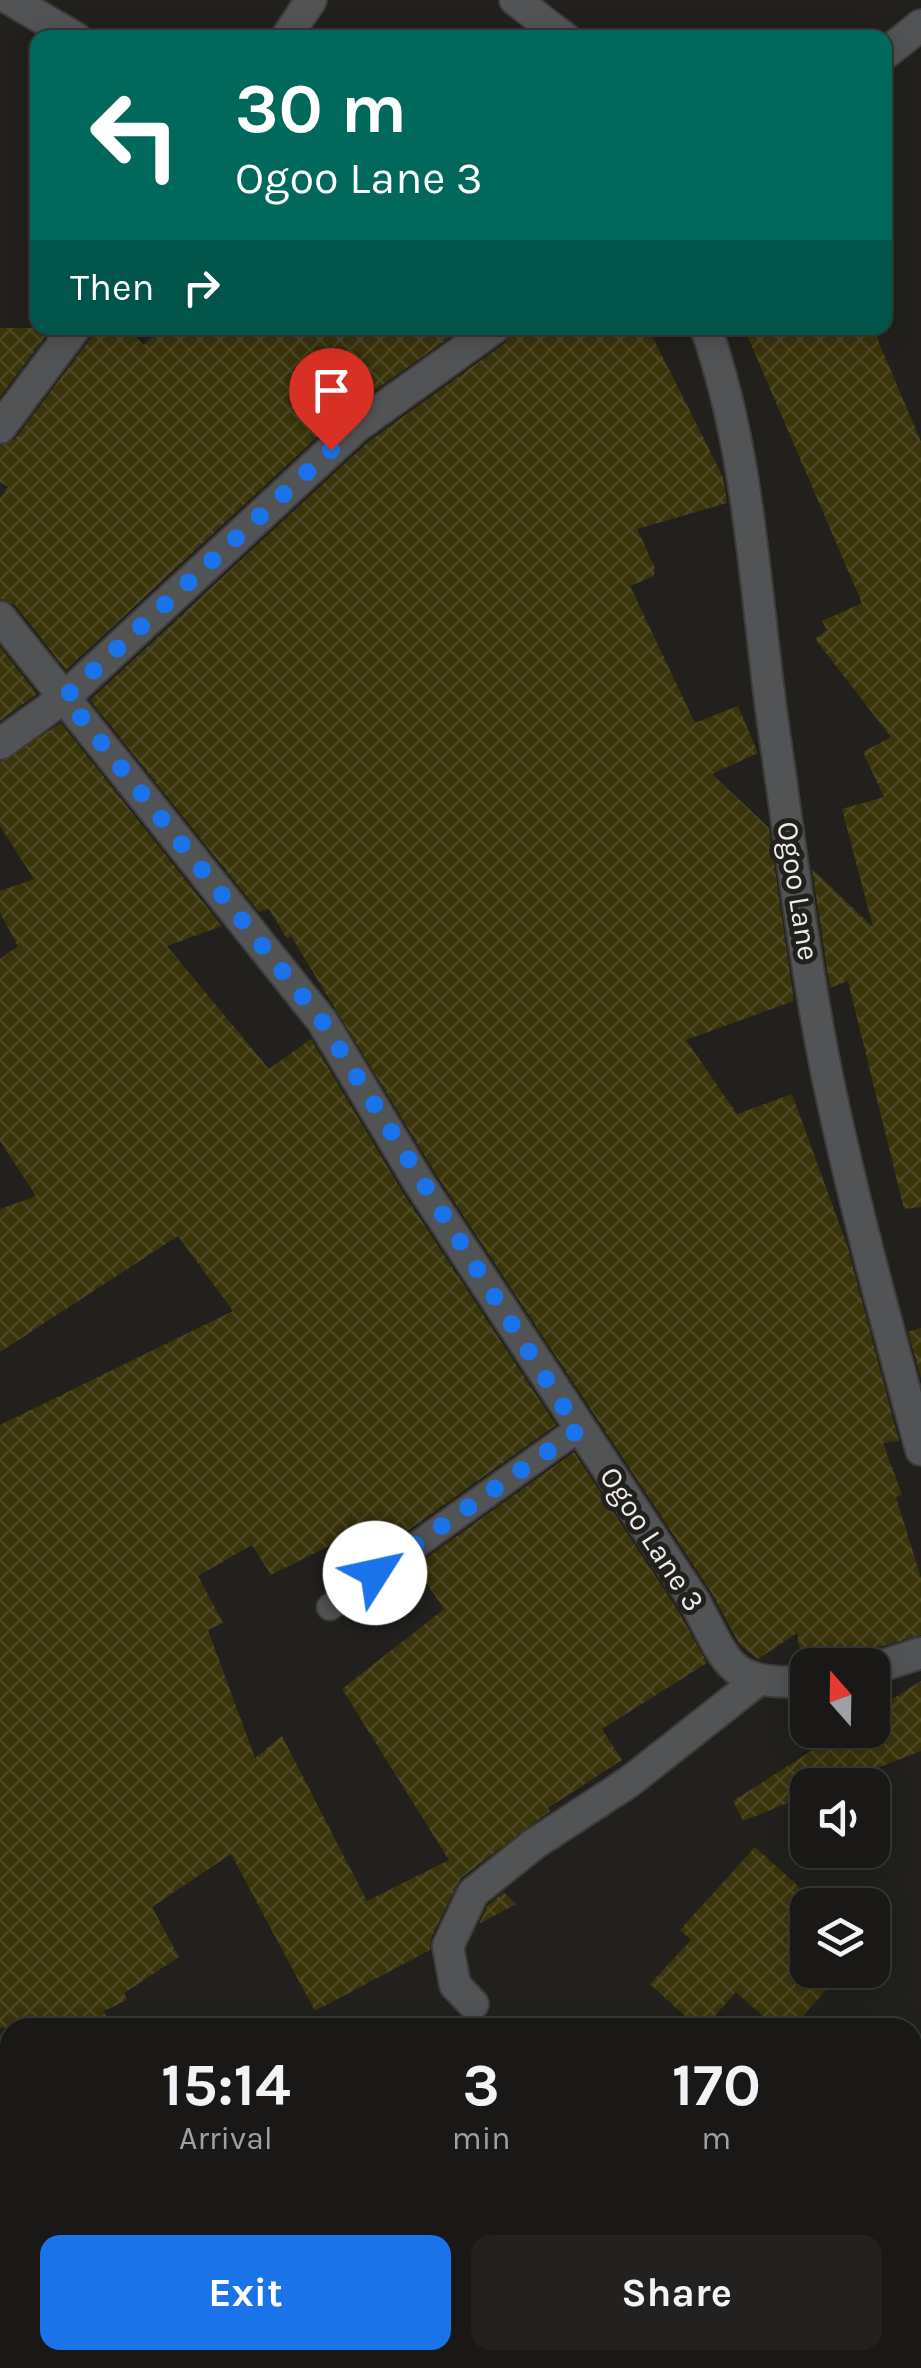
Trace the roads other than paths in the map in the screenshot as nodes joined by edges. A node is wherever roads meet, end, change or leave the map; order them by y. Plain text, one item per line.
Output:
1 (11, 0) edge
2 (311, 0) edge
3 (515, 0) edge
4 (921, 24) edge
5 (62, 30) edge
6 (291, 30) edge
7 (554, 30) edge
8 (892, 48) edge
9 (71, 335) edge
10 (484, 335) edge
11 (708, 335) edge
12 (0, 428) edge
13 (0, 617) edge
14 (65, 697) junction
15 (0, 744) edge
16 (578, 1430) junction
17 (921, 1450) edge
18 (330, 1608) dead end
19 (921, 1653) edge
20 (890, 1663) edge
21 (756, 1681) junction
22 (790, 1682) edge
23 (473, 2004) dead end

1 - 5 street
2 - 6 street
3 - 7 street
4 - 8 street
9 - 12 street
10 - 14 street
11 - 17 street, Ogoo Lane
13 - 14 street, Ogoo Lane 3
14 - 15 street
14 - 16 street, Ogoo Lane 3
16 - 18 lane
16 - 21 street, Ogoo Lane 3
19 - 20 street
21 - 22 street
21 - 23 street

